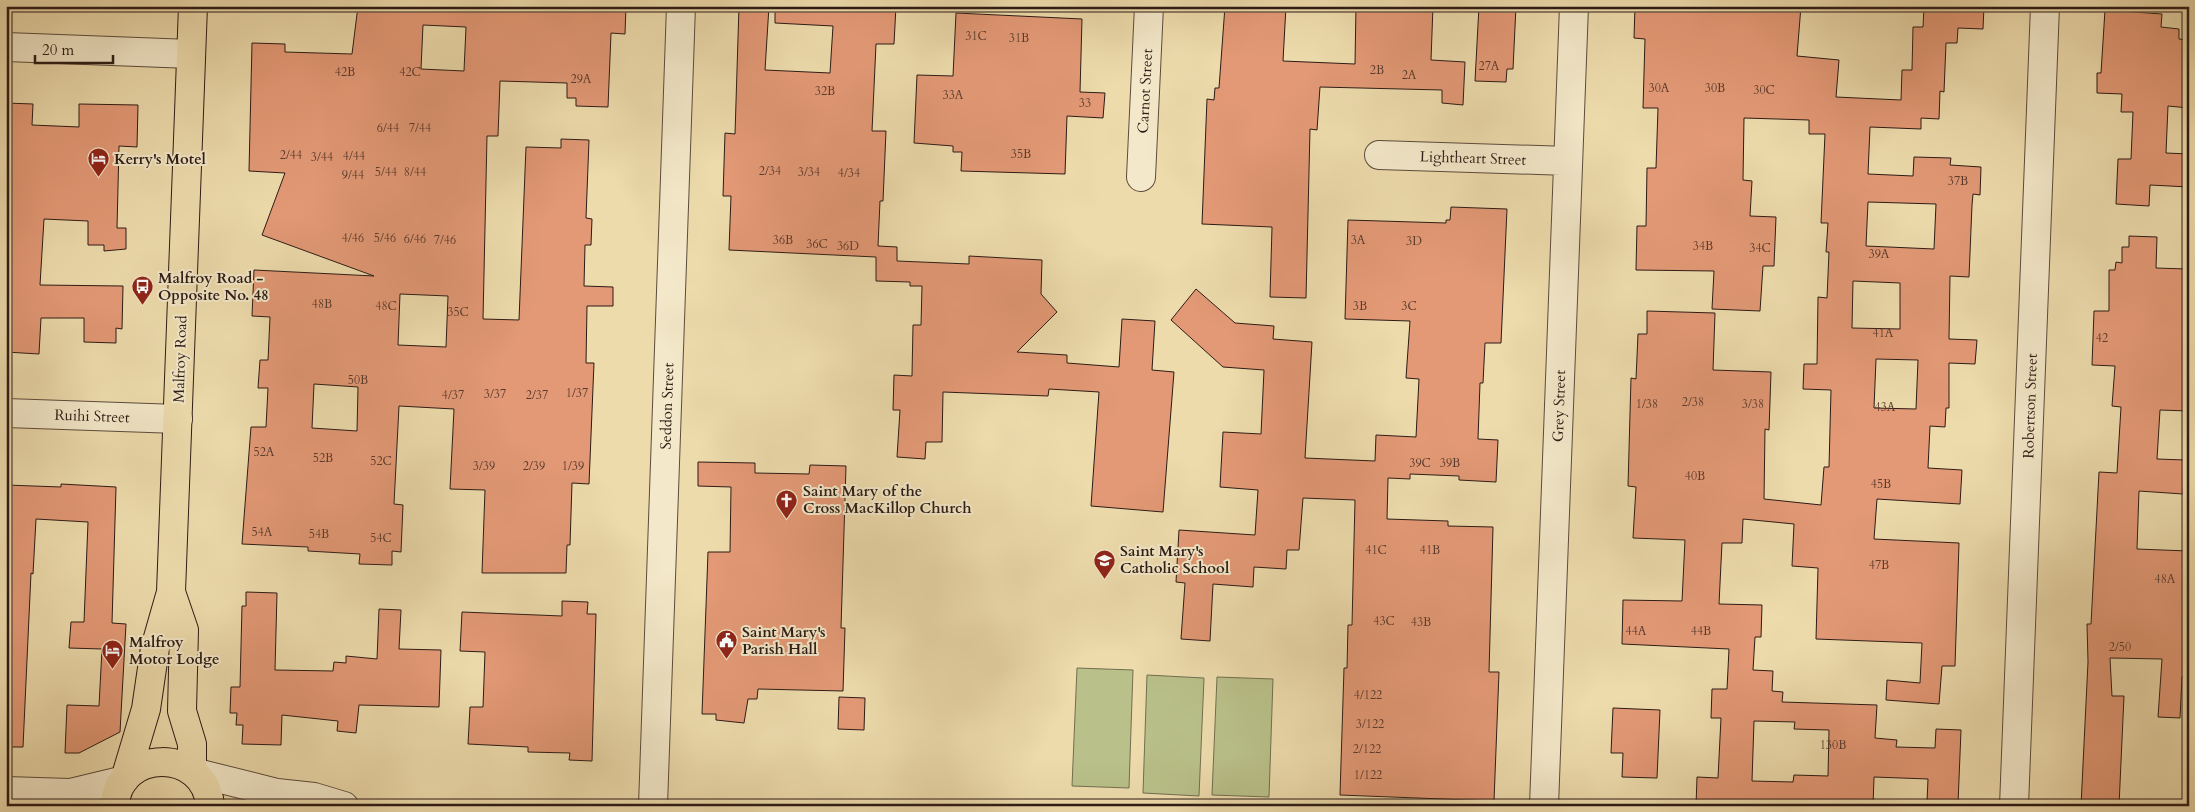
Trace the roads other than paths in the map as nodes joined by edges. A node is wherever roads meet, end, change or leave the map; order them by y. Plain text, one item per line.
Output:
1 (193, 6) edge
2 (681, 6) edge
3 (1148, 6) edge
4 (1574, 6) edge
5 (2045, 6) edge
6 (6, 47) edge
7 (191, 54) junction
8 (1379, 155) dead end
9 (1568, 161) junction
10 (1141, 176) dead end
11 (6, 413) edge
12 (178, 419) junction
13 (171, 592) junction
14 (193, 772) junction
15 (125, 779) junction
16 (6, 792) edge
17 (115, 806) edge
18 (210, 806) edge
19 (344, 806) edge
20 (653, 806) edge
21 (1544, 806) edge
22 (2014, 806) edge

1 - 7 main road, Malfroy Road
2 - 20 street, Seddon Street
3 - 10 street, Carnot Street
4 - 9 street, Grey Street
5 - 22 street, Robertson Street
6 - 7 street
7 - 12 main road, Malfroy Road
8 - 9 street, Lightheart Street
9 - 21 street, Grey Street
11 - 12 street, Ruihi Street
12 - 13 main road, Malfroy Road
13 - 14 main road, Malfroy Road
13 - 15 main road, Malfroy Road
14 - 15 main road
14 - 18 main road
14 - 19 street
15 - 16 street
15 - 17 main road, Malfroy Road

